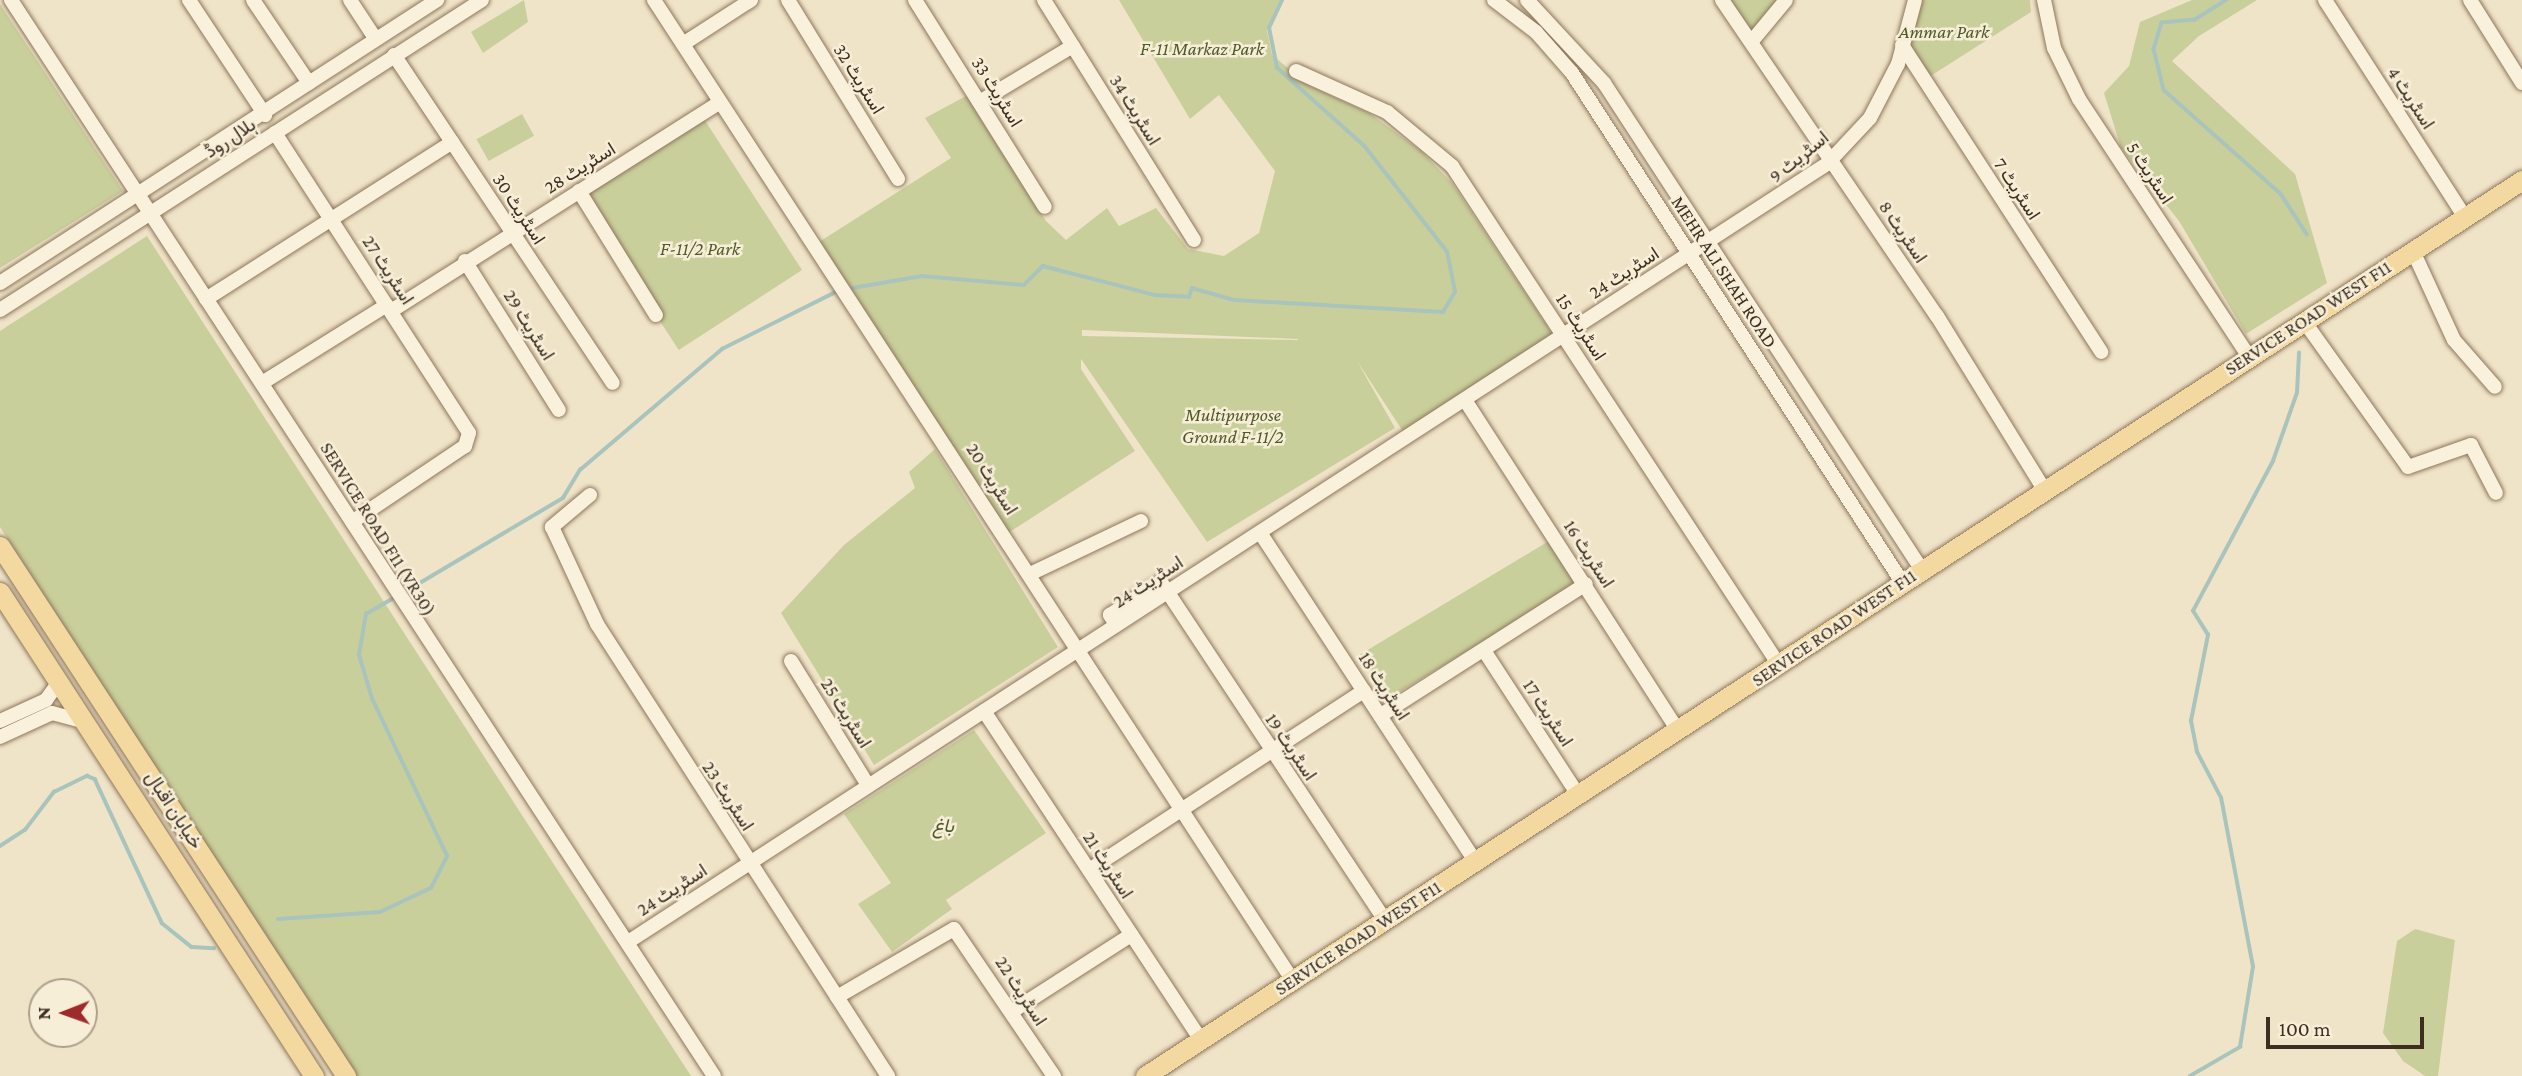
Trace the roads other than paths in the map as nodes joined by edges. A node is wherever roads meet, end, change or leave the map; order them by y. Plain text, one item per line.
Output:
1 (11, 0) edge
2 (189, 0) edge
3 (253, 0) edge
4 (350, 0) edge
5 (437, 0) edge
6 (482, 0) edge
7 (654, 0) edge
8 (751, 0) edge
9 (788, 0) edge
10 (915, 0) edge
11 (1044, 0) edge
12 (1494, 0) edge
13 (1527, 0) edge
14 (1722, 0) edge
15 (1786, 0) edge
16 (1915, 0) edge
17 (2044, 0) edge
18 (2325, 0) edge
19 (2470, 0) edge
20 (375, 38) junction
21 (1752, 41) junction
22 (683, 44) junction
23 (1073, 46) junction
24 (1902, 46) junction
25 (394, 55) junction
26 (1296, 71) dead end
27 (309, 83) junction
28 (2522, 83) edge
29 (981, 101) junction
30 (719, 103) junction
31 (265, 115) junction
32 (275, 133) junction
33 (452, 142) junction
34 (1832, 161) junction
35 (898, 179) dead end
36 (2522, 180) edge
37 (579, 191) junction
38 (139, 193) junction
39 (1045, 206) dead end
40 (150, 213) junction
41 (2465, 217) junction
42 (332, 219) junction
43 (511, 232) junction
44 (1194, 240) dead end
45 (1709, 241) junction
46 (2413, 251) junction
47 (1689, 254) junction
48 (465, 261) junction
49 (0, 283) edge
50 (206, 299) junction
51 (389, 308) junction
52 (0, 310) edge
53 (656, 315) dead end
54 (2304, 321) junction
55 (1563, 336) junction
56 (2101, 352) dead end
57 (2249, 357) junction
58 (262, 383) junction
59 (613, 383) dead end
60 (2495, 387) dead end
61 (1465, 400) junction
62 (559, 410) dead end
63 (2045, 491) junction
64 (2496, 493) dead end
65 (590, 495) dead end
66 (1141, 520) dead end
67 (352, 522) junction
68 (1261, 534) junction
69 (0, 545) edge
70 (1922, 570) junction
71 (1030, 575) junction
72 (23, 582) junction
73 (1902, 582) junction
74 (1586, 584) junction
75 (1167, 593) junction
76 (1, 595) edge
77 (1077, 650) junction
78 (1485, 652) junction
79 (791, 660) dead end
80 (1779, 664) junction
81 (59, 682) junction
82 (1364, 691) junction
83 (984, 711) junction
84 (1381, 715) junction
85 (0, 721) edge
86 (85, 722) junction
87 (1678, 731) junction
88 (0, 737) edge
89 (134, 750) junction
90 (1270, 751) junction
91 (114, 765) junction
92 (868, 785) junction
93 (1579, 796) junction
94 (1181, 810) junction
95 (1475, 861) junction
96 (749, 864) junction
97 (1089, 870) junction
98 (1385, 920) junction
99 (1131, 935) junction
100 (628, 942) junction
101 (1293, 981) junction
102 (837, 997) junction
103 (1011, 1012) junction
104 (1201, 1040) junction
105 (314, 1076) edge
106 (346, 1076) edge
107 (714, 1076) edge
108 (888, 1076) edge
109 (1054, 1076) edge
110 (1145, 1076) edge

1 - 38 street, SERVICE ROAD F11 (VR30)
2 - 31 street
3 - 27 street
4 - 20 street
5 - 20 street, ہلال روڈ
6 - 25 street, ہلال روڈ
7 - 22 street, اسٹریٹ 20
8 - 22 street
9 - 35 street, اسٹریٹ 32
10 - 29 street, اسٹریٹ 33
11 - 23 street, اسٹریٹ 34
12 - 47 street, MEHR ALI SHAH ROAD
13 - 45 street, MEHR ALI SHAH ROAD
14 - 21 street, اسٹریٹ 8
15 - 21 street
16 - 24 street, اسٹریٹ 9
17 - 57 street, اسٹریٹ 5
18 - 41 street, اسٹریٹ 4
19 - 28 street
20 - 27 street, ہلال روڈ
21 - 34 street, اسٹریٹ 8
22 - 30 street, اسٹریٹ 20
23 - 29 street
23 - 44 street, اسٹریٹ 34
24 - 34 street, اسٹریٹ 9
24 - 56 street, اسٹریٹ 7
25 - 32 street, ہلال روڈ
25 - 33 street, اسٹریٹ 30
26 - 55 street, اسٹریٹ 15
27 - 31 street, ہلال روڈ
29 - 39 street, اسٹریٹ 33
30 - 37 street, اسٹریٹ 28
30 - 71 street, اسٹریٹ 20
31 - 38 street, ہلال روڈ
32 - 40 street, ہلال روڈ
32 - 42 street, اسٹریٹ 27
33 - 42 street
33 - 43 street, اسٹریٹ 30
34 - 45 street, اسٹریٹ 9
34 - 63 street, اسٹریٹ 8
36 - 41 main road, SERVICE ROAD WEST F11
37 - 43 street, اسٹریٹ 28
37 - 53 street
38 - 40 street, SERVICE ROAD F11 (VR30)
38 - 49 street, ہلال روڈ
40 - 50 street, SERVICE ROAD F11 (VR30)
40 - 52 street, ہلال روڈ
41 - 46 main road, SERVICE ROAD WEST F11
42 - 50 street
42 - 51 street, اسٹریٹ 27
43 - 48 street, اسٹریٹ 28
43 - 59 street, اسٹریٹ 30
45 - 47 street, اسٹریٹ 9
45 - 70 street, MEHR ALI SHAH ROAD
46 - 54 main road, SERVICE ROAD WEST F11
46 - 60 street
47 - 55 street, اسٹریٹ 24
47 - 73 street, MEHR ALI SHAH ROAD
48 - 51 street, اسٹریٹ 28
48 - 62 street, اسٹریٹ 29
50 - 58 street, SERVICE ROAD F11 (VR30)
51 - 58 street, اسٹریٹ 28
51 - 67 street, اسٹریٹ 27
54 - 57 main road, SERVICE ROAD WEST F11
54 - 64 street
55 - 61 street, اسٹریٹ 24
55 - 80 street, اسٹریٹ 15
57 - 63 main road, SERVICE ROAD WEST F11
58 - 67 street, SERVICE ROAD F11 (VR30)
61 - 68 street, اسٹریٹ 24
61 - 74 street, اسٹریٹ 16
63 - 70 main road, SERVICE ROAD WEST F11
65 - 96 street, اسٹریٹ 23
66 - 71 street
67 - 100 street, SERVICE ROAD F11 (VR30)
68 - 75 street, اسٹریٹ 24
68 - 82 street, اسٹریٹ 18
69 - 72 main road, خیابان اقبال
70 - 73 main road, SERVICE ROAD WEST F11
71 - 77 street, اسٹریٹ 20
72 - 76 main road
72 - 89 main road, خیابان اقبال
73 - 80 main road, SERVICE ROAD WEST F11
74 - 78 street
74 - 87 street, اسٹریٹ 16
75 - 77 street, اسٹریٹ 24
75 - 90 street, اسٹریٹ 19
76 - 81 main road, خیابان اقبال
77 - 83 street, اسٹریٹ 24
77 - 94 street, اسٹریٹ 20
78 - 84 street
78 - 93 street, اسٹریٹ 17
79 - 92 street, اسٹریٹ 25
80 - 87 main road, SERVICE ROAD WEST F11
81 - 85 street
81 - 86 main road, خیابان اقبال
82 - 84 street, اسٹریٹ 18
82 - 90 street
83 - 92 street, اسٹریٹ 24
83 - 97 street, اسٹریٹ 21
84 - 95 street, اسٹریٹ 18
86 - 88 street
86 - 91 main road, خیابان اقبال
87 - 93 main road, SERVICE ROAD WEST F11
89 - 91 main road
89 - 106 main road, خیابان اقبال
90 - 94 street
90 - 98 street, اسٹریٹ 19
91 - 105 main road, خیابان اقبال
92 - 96 street, اسٹریٹ 24
93 - 95 main road, SERVICE ROAD WEST F11
94 - 97 street
94 - 101 street, اسٹریٹ 20
95 - 98 main road, SERVICE ROAD WEST F11
96 - 100 street, اسٹریٹ 24
96 - 102 street, اسٹریٹ 23
97 - 99 street, اسٹریٹ 21
98 - 101 main road, SERVICE ROAD WEST F11
99 - 103 street
99 - 104 street, اسٹریٹ 21
100 - 107 street, SERVICE ROAD F11 (VR30)
101 - 104 main road, SERVICE ROAD WEST F11
102 - 103 street, اسٹریٹ 22
102 - 108 street, اسٹریٹ 23
103 - 109 street, اسٹریٹ 22
104 - 110 main road, SERVICE ROAD WEST F11

